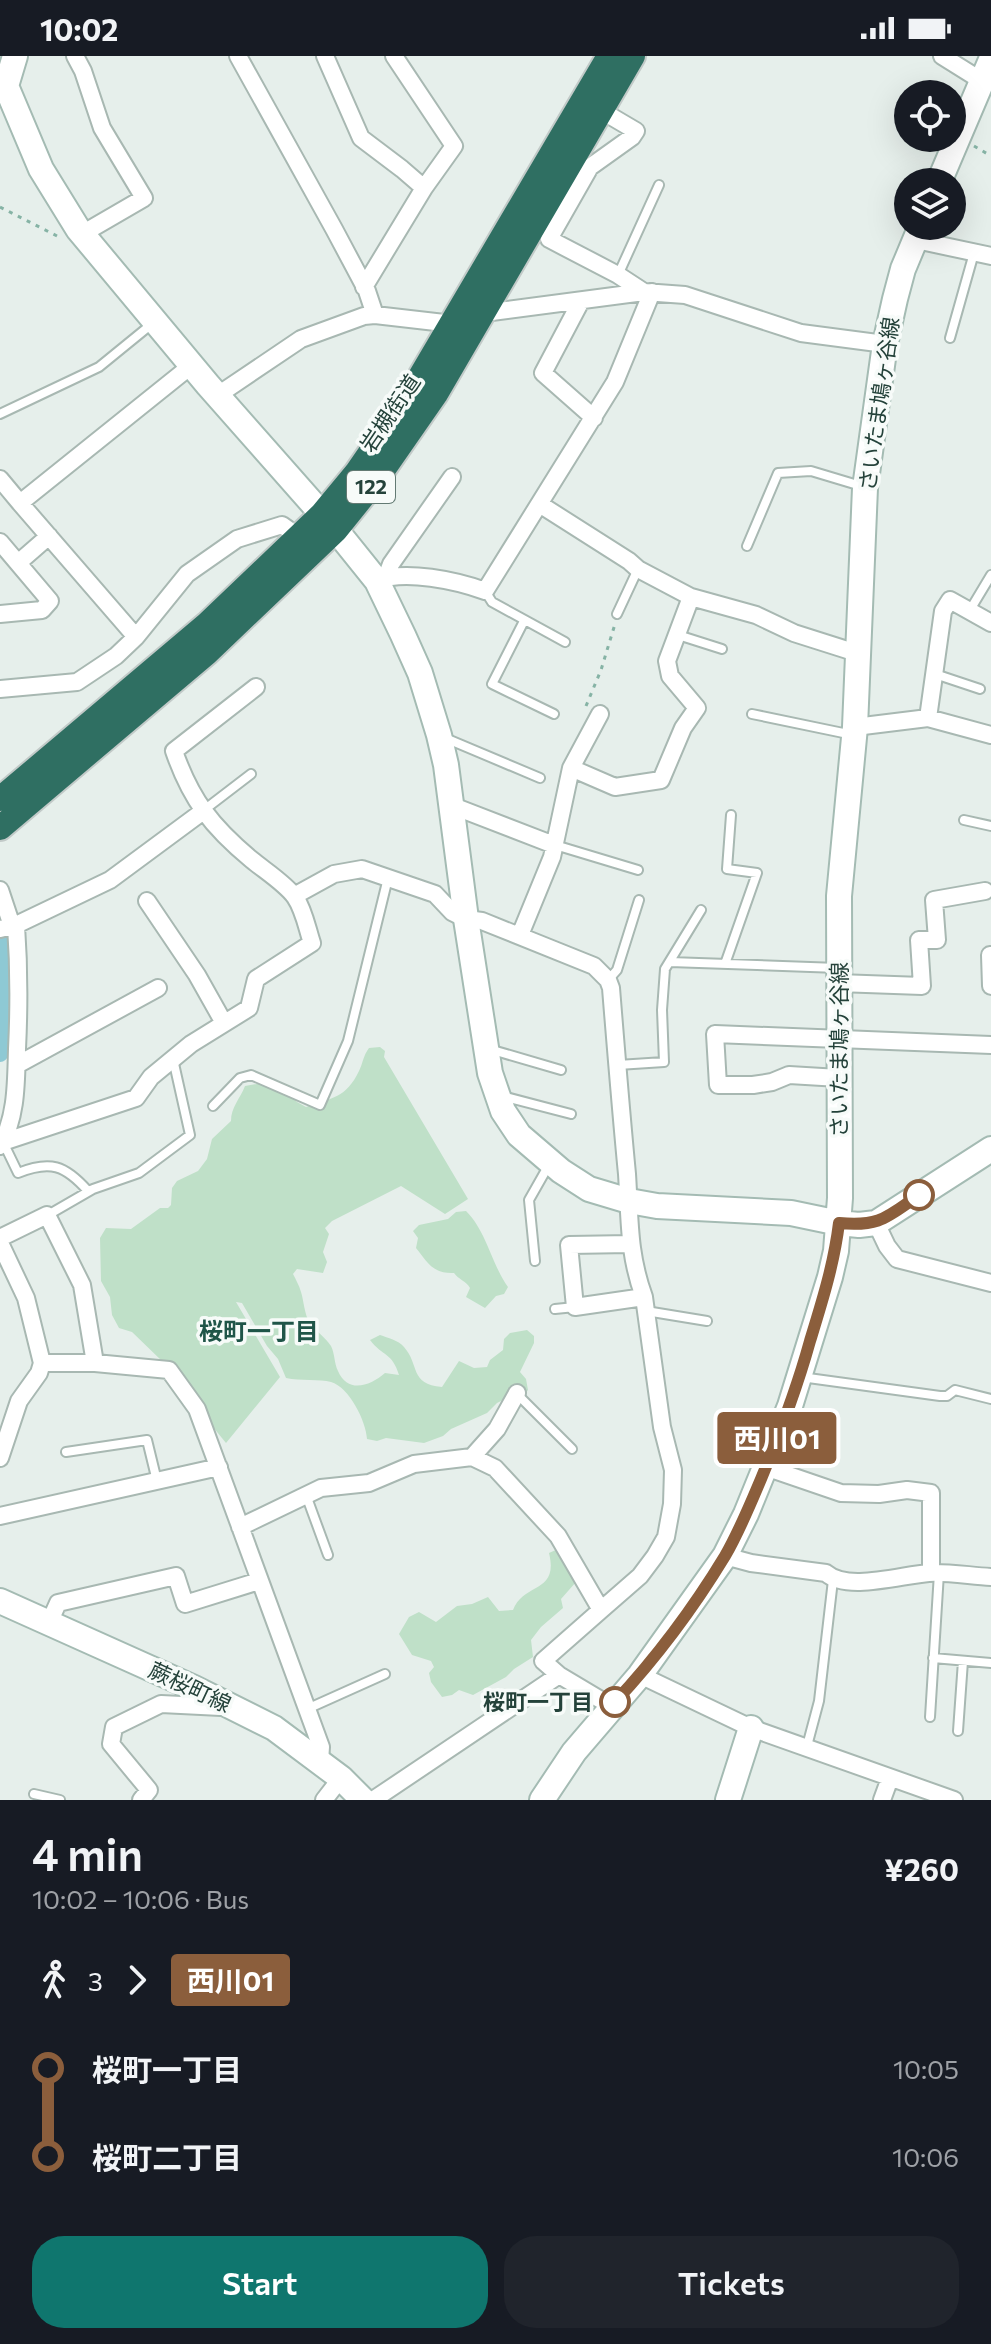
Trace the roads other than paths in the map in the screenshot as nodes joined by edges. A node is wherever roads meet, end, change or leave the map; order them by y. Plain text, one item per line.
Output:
1 (15, 56) edge
2 (75, 56) edge
3 (238, 56) edge
4 (325, 56) edge
5 (394, 56) edge
6 (609, 56) edge
7 (633, 56) edge
8 (942, 56) edge
9 (986, 71) edge
10 (3, 82) edge
11 (602, 111) junction
12 (945, 168) edge
13 (659, 185) dead end
14 (424, 188) junction
15 (80, 231) junction
16 (915, 240) edge
17 (939, 240) edge
18 (983, 255) edge
19 (618, 275) junction
20 (364, 287) junction
21 (648, 292) junction
22 (581, 301) junction
23 (484, 313) junction
24 (375, 315) junction
25 (156, 322) junction
26 (453, 324) junction
27 (950, 338) dead end
28 (885, 344) junction
29 (192, 365) junction
30 (218, 395) junction
31 (0, 414) edge
32 (594, 418) junction
33 (452, 477) dead end
34 (0, 479) edge
35 (865, 488) junction
36 (20, 503) junction
37 (541, 505) junction
38 (329, 522) junction
39 (49, 536) junction
40 (299, 537) junction
41 (0, 542) edge
42 (747, 546) dead end
43 (18, 563) junction
44 (638, 569) junction
45 (991, 575) edge
46 (382, 579) junction
47 (485, 591) junction
48 (691, 597) junction
49 (970, 610) junction
50 (0, 614) edge
51 (617, 614) road end
52 (524, 621) junction
53 (991, 623) edge
54 (678, 635) junction
55 (136, 637) junction
56 (565, 642) dead end
57 (722, 649) dead end
58 (857, 653) junction
59 (934, 674) junction
60 (256, 687) dead end
61 (0, 689) edge
62 (980, 689) dead end
63 (554, 714) dead end
64 (600, 714) road end
65 (752, 714) dead end
66 (928, 718) junction
67 (854, 731) junction
68 (439, 735) junction
69 (991, 735) edge
70 (571, 768) junction
71 (251, 774) dead end
72 (540, 778) dead end
73 (0, 799) edge
74 (453, 806) junction
75 (202, 812) junction
76 (731, 815) dead end
77 (964, 820) dead end
78 (991, 826) edge
79 (0, 828) edge
80 (554, 845) junction
81 (638, 870) dead end
82 (388, 878) junction
83 (0, 890) edge
84 (985, 891) dead end
85 (294, 896) junction
86 (639, 900) dead end
87 (147, 901) dead end
88 (701, 910) dead end
89 (466, 919) junction
90 (9, 927) edge
91 (520, 935) junction
92 (991, 948) edge
93 (990, 955) edge
94 (670, 962) junction
95 (725, 964) junction
96 (838, 975) junction
97 (608, 980) junction
98 (991, 986) edge
99 (158, 988) dead end
100 (224, 1023) junction
101 (839, 1040) junction
102 (991, 1045) edge
103 (487, 1048) junction
104 (173, 1059) junction
105 (17, 1065) junction
106 (618, 1065) junction
107 (561, 1070) dead end
108 (839, 1078) junction
109 (498, 1095) junction
110 (213, 1106) dead end
111 (571, 1114) dead end
112 (1, 1143) edge
113 (991, 1149) edge
114 (551, 1163) junction
115 (88, 1191) junction
116 (629, 1201) junction
117 (47, 1215) junction
118 (839, 1223) junction
119 (876, 1223) junction
120 (0, 1244) edge
121 (630, 1244) junction
122 (535, 1261) dead end
123 (991, 1283) edge
124 (645, 1304) junction
125 (575, 1307) junction
126 (555, 1309) dead end
127 (707, 1321) dead end
128 (42, 1363) junction
129 (95, 1363) junction
130 (800, 1376) junction
131 (517, 1393) joint
132 (991, 1399) edge
133 (572, 1449) dead end
134 (66, 1452) dead end
135 (472, 1457) junction
136 (0, 1458) edge
137 (219, 1467) junction
138 (765, 1467) junction
139 (157, 1481) junction
140 (306, 1495) junction
141 (0, 1516) edge
142 (240, 1527) junction
143 (328, 1555) dead end
144 (725, 1556) junction
145 (935, 1573) junction
146 (991, 1577) edge
147 (833, 1580) junction
148 (259, 1581) junction
149 (0, 1601) edge
150 (601, 1610) junction
151 (49, 1623) junction
152 (933, 1658) junction
153 (963, 1661) junction
154 (991, 1663) edge
155 (385, 1674) dead end
156 (559, 1675) junction
157 (640, 1675) junction
158 (611, 1706) junction
159 (237, 1709) junction
160 (307, 1709) junction
161 (930, 1717) dead end
162 (751, 1728) junction
163 (958, 1731) dead end
164 (807, 1746) junction
165 (320, 1761) junction
166 (341, 1778) junction
167 (890, 1778) junction
168 (34, 1794) dead end
169 (60, 1800) edge
170 (141, 1800) edge
171 (324, 1800) edge
172 (363, 1800) edge
173 (373, 1800) edge
174 (542, 1800) edge
175 (728, 1800) edge
176 (882, 1800) edge
177 (954, 1800) edge

1 - 10 main road
2 - 15 street
3 - 20 street
4 - 14 street
5 - 14 street
6 - 26 highway, 岩槻街道 / 122
7 - 11 highway, 岩槻街道 / 122
8 - 9 street
9 - 12 main road
10 - 15 main road
11 - 19 street
11 - 23 highway, 岩槻街道 / 122
13 - 19 lane
14 - 20 street
15 - 25 main road
16 - 28 main road, さいたま鳩ヶ谷線
17 - 18 street
18 - 27 lane
19 - 21 street
20 - 24 street
21 - 22 street
21 - 28 street
21 - 32 street
22 - 23 street
22 - 32 street
23 - 38 highway, 岩槻街道 / 122
24 - 26 street
24 - 30 street
25 - 29 main road
25 - 31 lane
26 - 38 highway, 岩槻街道 / 122
28 - 35 main road, さいたま鳩ヶ谷線
29 - 30 main road
29 - 36 street
30 - 38 main road
32 - 37 street
33 - 46 street
34 - 36 street
35 - 42 lane
35 - 58 main road, さいたま鳩ヶ谷線
36 - 39 street
37 - 44 street
37 - 47 street
38 - 40 highway, 岩槻街道 / 122
38 - 46 main road
38 - 79 highway, 岩槻街道 / 122
39 - 43 street
39 - 55 street
40 - 55 street
40 - 73 highway, 岩槻街道 / 122
41 - 43 street
43 - 50 street
44 - 48 street
44 - 51 lane
45 - 49 lane
46 - 47 street
46 - 68 main road
47 - 52 lane
48 - 54 street
48 - 58 street
49 - 53 street
49 - 59 street
52 - 56 lane
52 - 63 lane
54 - 57 lane
54 - 70 street
55 - 61 street
58 - 67 main road, さいたま鳩ヶ谷線
59 - 62 lane
59 - 66 street
60 - 75 street
64 - 70 street
65 - 67 lane
66 - 67 street
66 - 69 street
67 - 96 main road, さいたま鳩ヶ谷線
68 - 72 lane
68 - 74 main road
70 - 80 street
71 - 75 lane
74 - 80 street
74 - 89 main road
75 - 85 street
75 - 90 street
76 - 95 lane
77 - 78 lane
80 - 81 lane
80 - 91 street
82 - 85 street
82 - 89 street
82 - 110 lane
83 - 90 street
84 - 96 street
85 - 100 street
86 - 97 lane
87 - 100 street
88 - 94 lane
89 - 91 street
89 - 103 main road
90 - 105 street
91 - 97 street
92 - 93 lane
93 - 98 street
94 - 95 lane
94 - 106 lane
95 - 96 lane
96 - 101 main road, さいたま鳩ヶ谷線
97 - 106 street
99 - 105 street
100 - 104 street
101 - 102 street
101 - 108 main road, さいたま鳩ヶ谷線
101 - 108 street
103 - 107 lane
103 - 109 main road
104 - 112 street
104 - 115 lane
105 - 112 street
106 - 116 street
108 - 118 main road, さいたま鳩ヶ谷線
109 - 111 lane
109 - 114 main road
112 - 115 lane
113 - 119 main road
114 - 116 main road
114 - 122 lane
115 - 117 lane
116 - 118 main road
116 - 121 street
117 - 120 street
117 - 129 street
118 - 119 main road
118 - 130 main road, さいたま鳩ヶ谷線
119 - 123 street
120 - 128 street
121 - 124 street
121 - 125 street
124 - 125 street
124 - 127 lane
124 - 150 street
125 - 126 lane
128 - 129 street
128 - 136 street
129 - 137 street
130 - 132 lane
130 - 138 main road, さいたま鳩ヶ谷線
131 - 133 lane
131 - 135 street
134 - 139 lane
135 - 140 street
135 - 150 street
137 - 139 street
137 - 142 street
138 - 144 main road, さいたま鳩ヶ谷線
138 - 145 street
139 - 141 street
140 - 142 street
140 - 143 lane
142 - 148 street
144 - 147 street
144 - 157 main road, さいたま鳩ヶ谷線
145 - 146 street
145 - 147 street
145 - 152 lane
147 - 164 lane
148 - 151 street
148 - 160 street
149 - 151 main road, 蕨桜町線
150 - 156 street
151 - 159 main road, 蕨桜町線
152 - 153 lane
152 - 161 lane
153 - 154 lane
153 - 163 lane
155 - 160 lane
156 - 158 street
156 - 173 street
157 - 158 main road, さいたま鳩ヶ谷線
157 - 162 street
158 - 174 main road, さいたま鳩ヶ谷線
159 - 165 main road, 蕨桜町線
159 - 170 street
160 - 165 street
162 - 164 street
162 - 175 main road
164 - 167 street
165 - 166 main road, 蕨桜町線
166 - 171 street
166 - 172 main road, 蕨桜町線
167 - 176 street
167 - 177 street
168 - 169 lane

